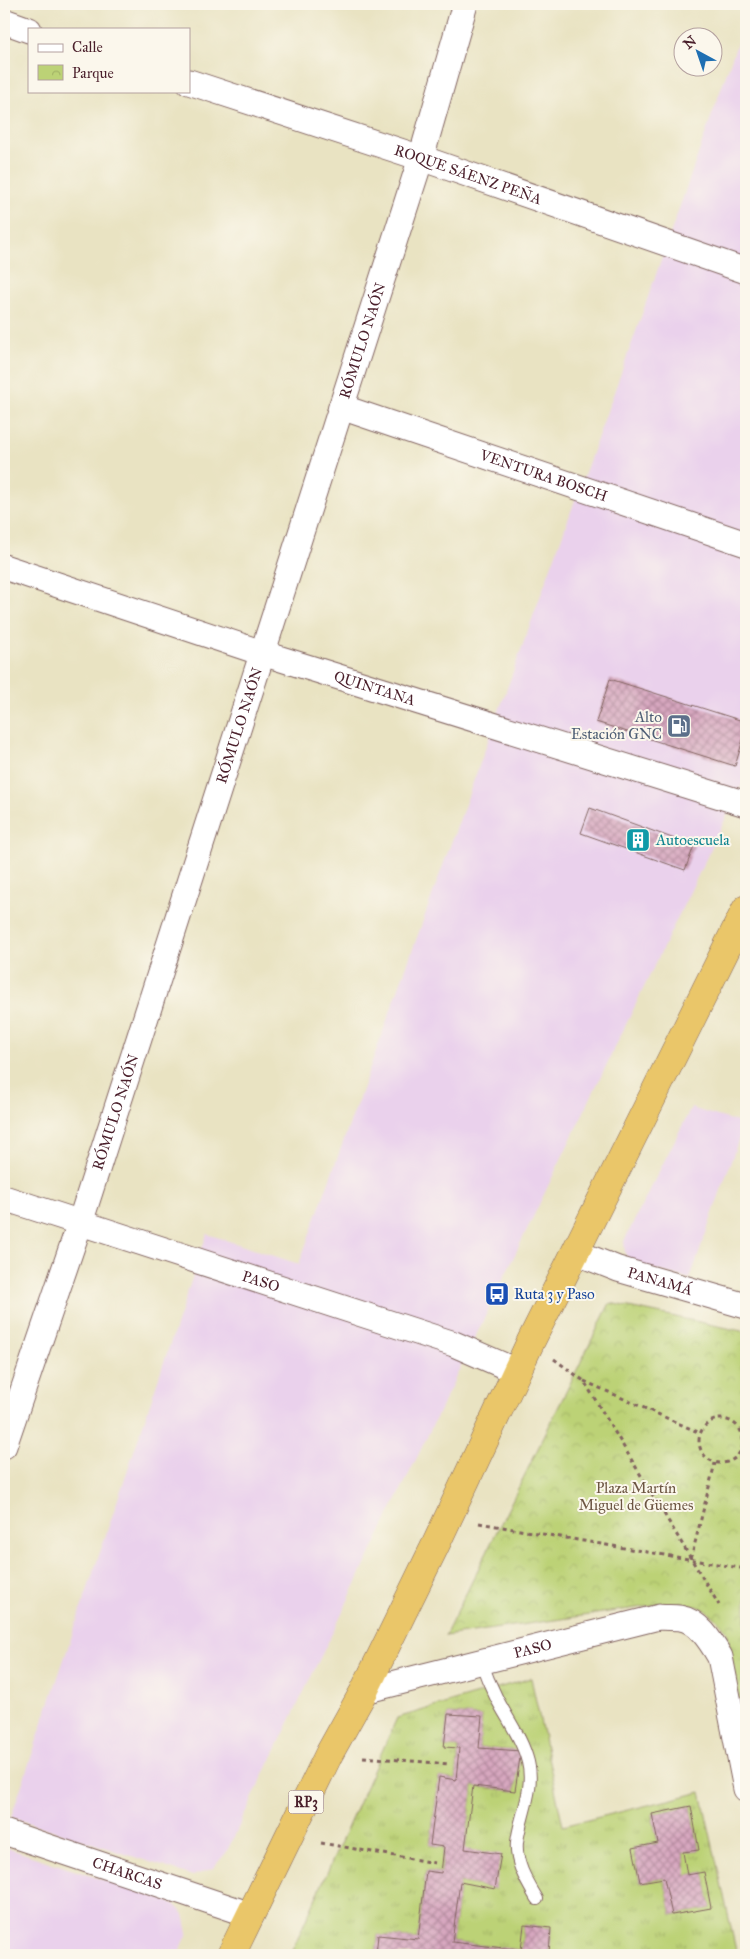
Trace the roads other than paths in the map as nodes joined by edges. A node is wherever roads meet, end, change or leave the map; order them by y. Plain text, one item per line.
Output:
1 (465, 4) edge
2 (4, 21) edge
3 (28, 30) edge
4 (190, 82) edge
5 (420, 158) junction
6 (746, 271) edge
7 (340, 407) junction
8 (746, 544) edge
9 (4, 567) edge
10 (262, 653) junction
11 (746, 804) edge
12 (746, 909) edge
13 (4, 1198) edge
14 (80, 1223) junction
15 (575, 1252) junction
16 (746, 1306) edge
17 (516, 1371) junction
18 (4, 1446) edge
19 (481, 1661) junction
20 (364, 1690) junction
21 (746, 1789) edge
22 (4, 1832) edge
23 (537, 1899) dead end
24 (251, 1915) junction
25 (231, 1955) edge

1 - 5 street, RÓMULO NAÓN
2 - 3 street
4 - 5 street, ROQUE SÁENZ PEÑA
5 - 6 street, ROQUE SÁENZ PEÑA
5 - 7 street, RÓMULO NAÓN
7 - 8 street, VENTURA BOSCH
7 - 10 street, RÓMULO NAÓN
9 - 10 street, QUINTANA
10 - 11 street, QUINTANA
10 - 14 street, RÓMULO NAÓN
12 - 15 highway, RP3
13 - 14 street, PASO
14 - 17 street, PASO
14 - 18 street, RÓMULO NAÓN
15 - 16 street, PANAMÁ
15 - 17 highway, RP3
17 - 20 highway, RP3
19 - 20 street, PASO
19 - 21 street, PASO
19 - 23 lane
20 - 24 highway, RP3
22 - 24 street, CHARCAS
24 - 25 highway, RP3

